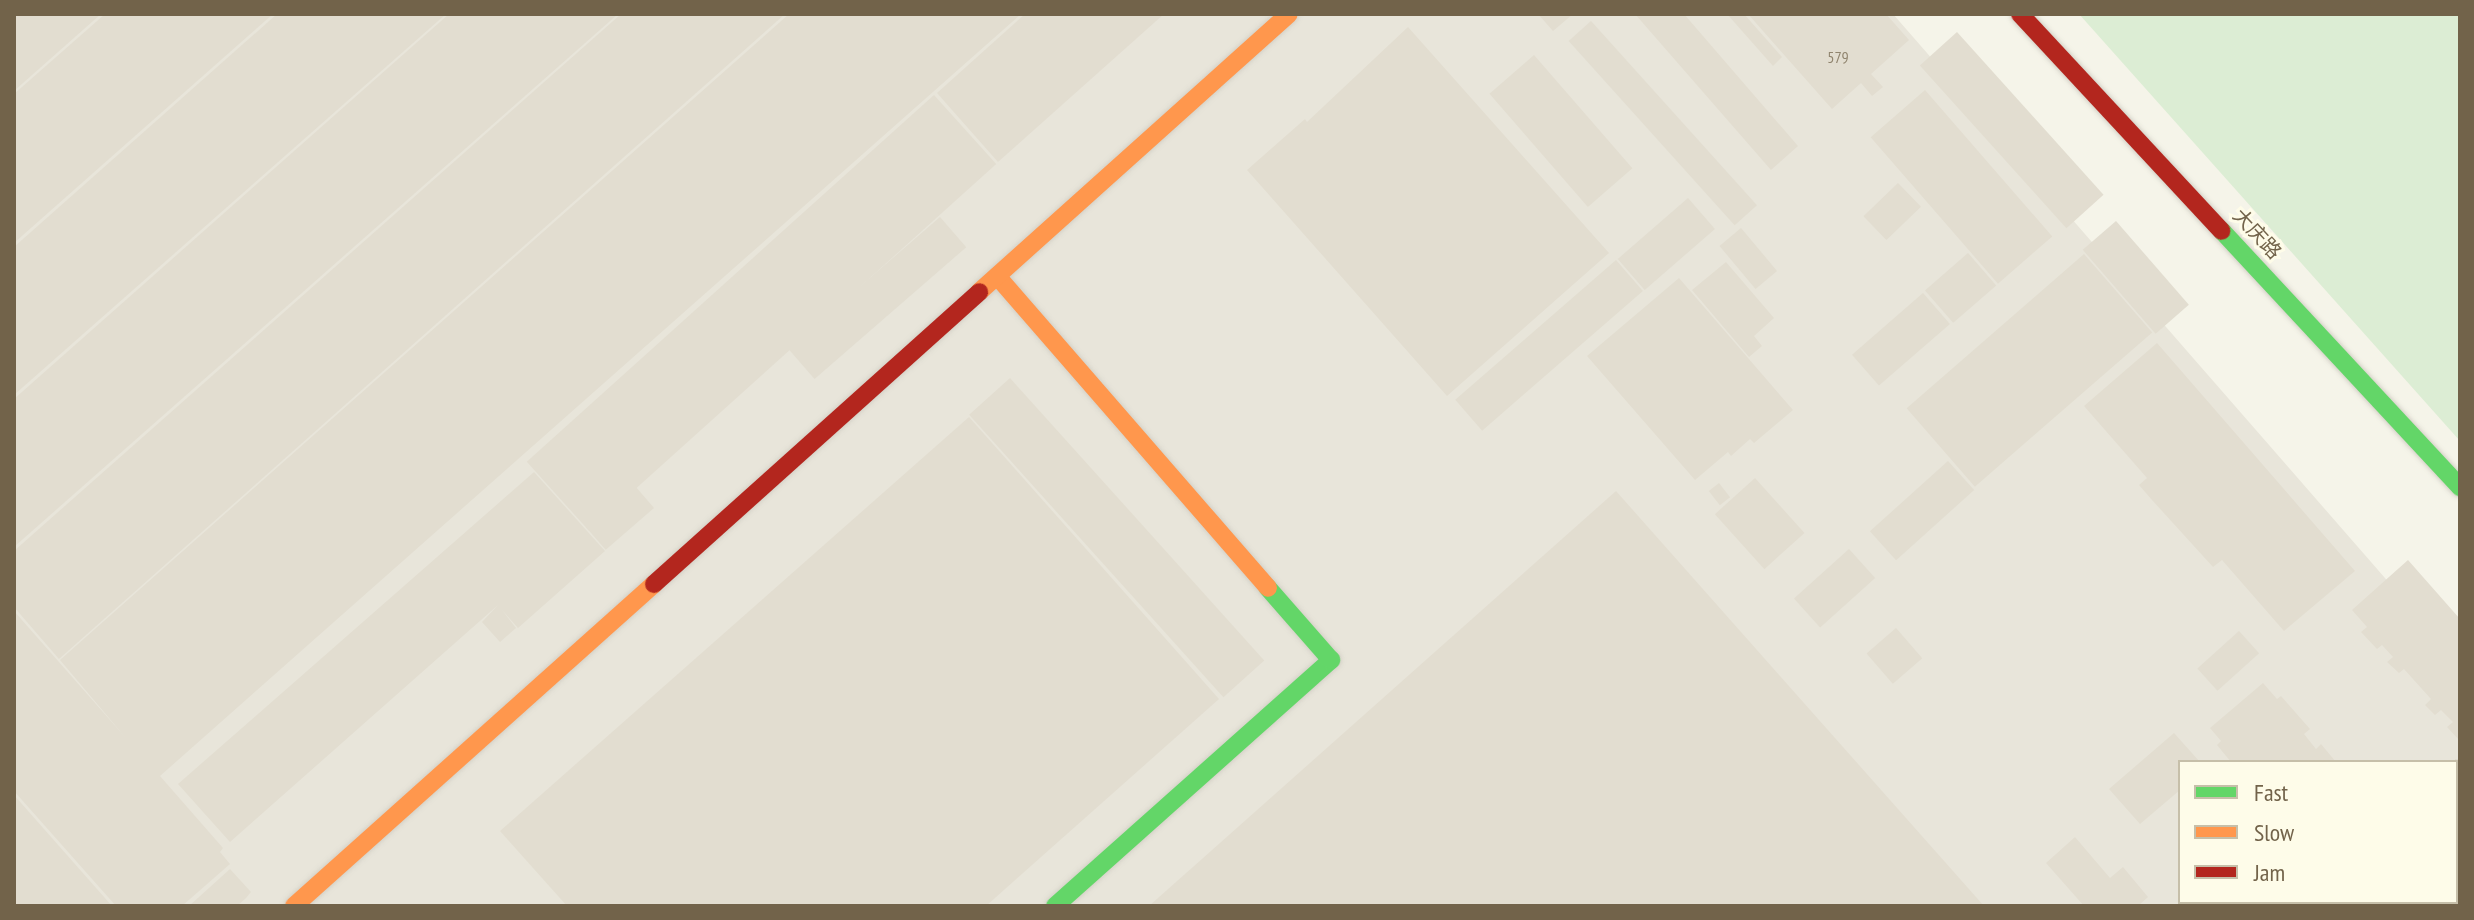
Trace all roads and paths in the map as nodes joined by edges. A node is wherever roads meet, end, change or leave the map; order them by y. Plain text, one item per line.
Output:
1 (1289, 14) edge
2 (2020, 14) edge
3 (997, 276) junction
4 (2460, 487) edge
5 (294, 906) edge
6 (1055, 906) edge

1 - 3 street
2 - 4 street, 大庆路
3 - 5 street
3 - 6 street

